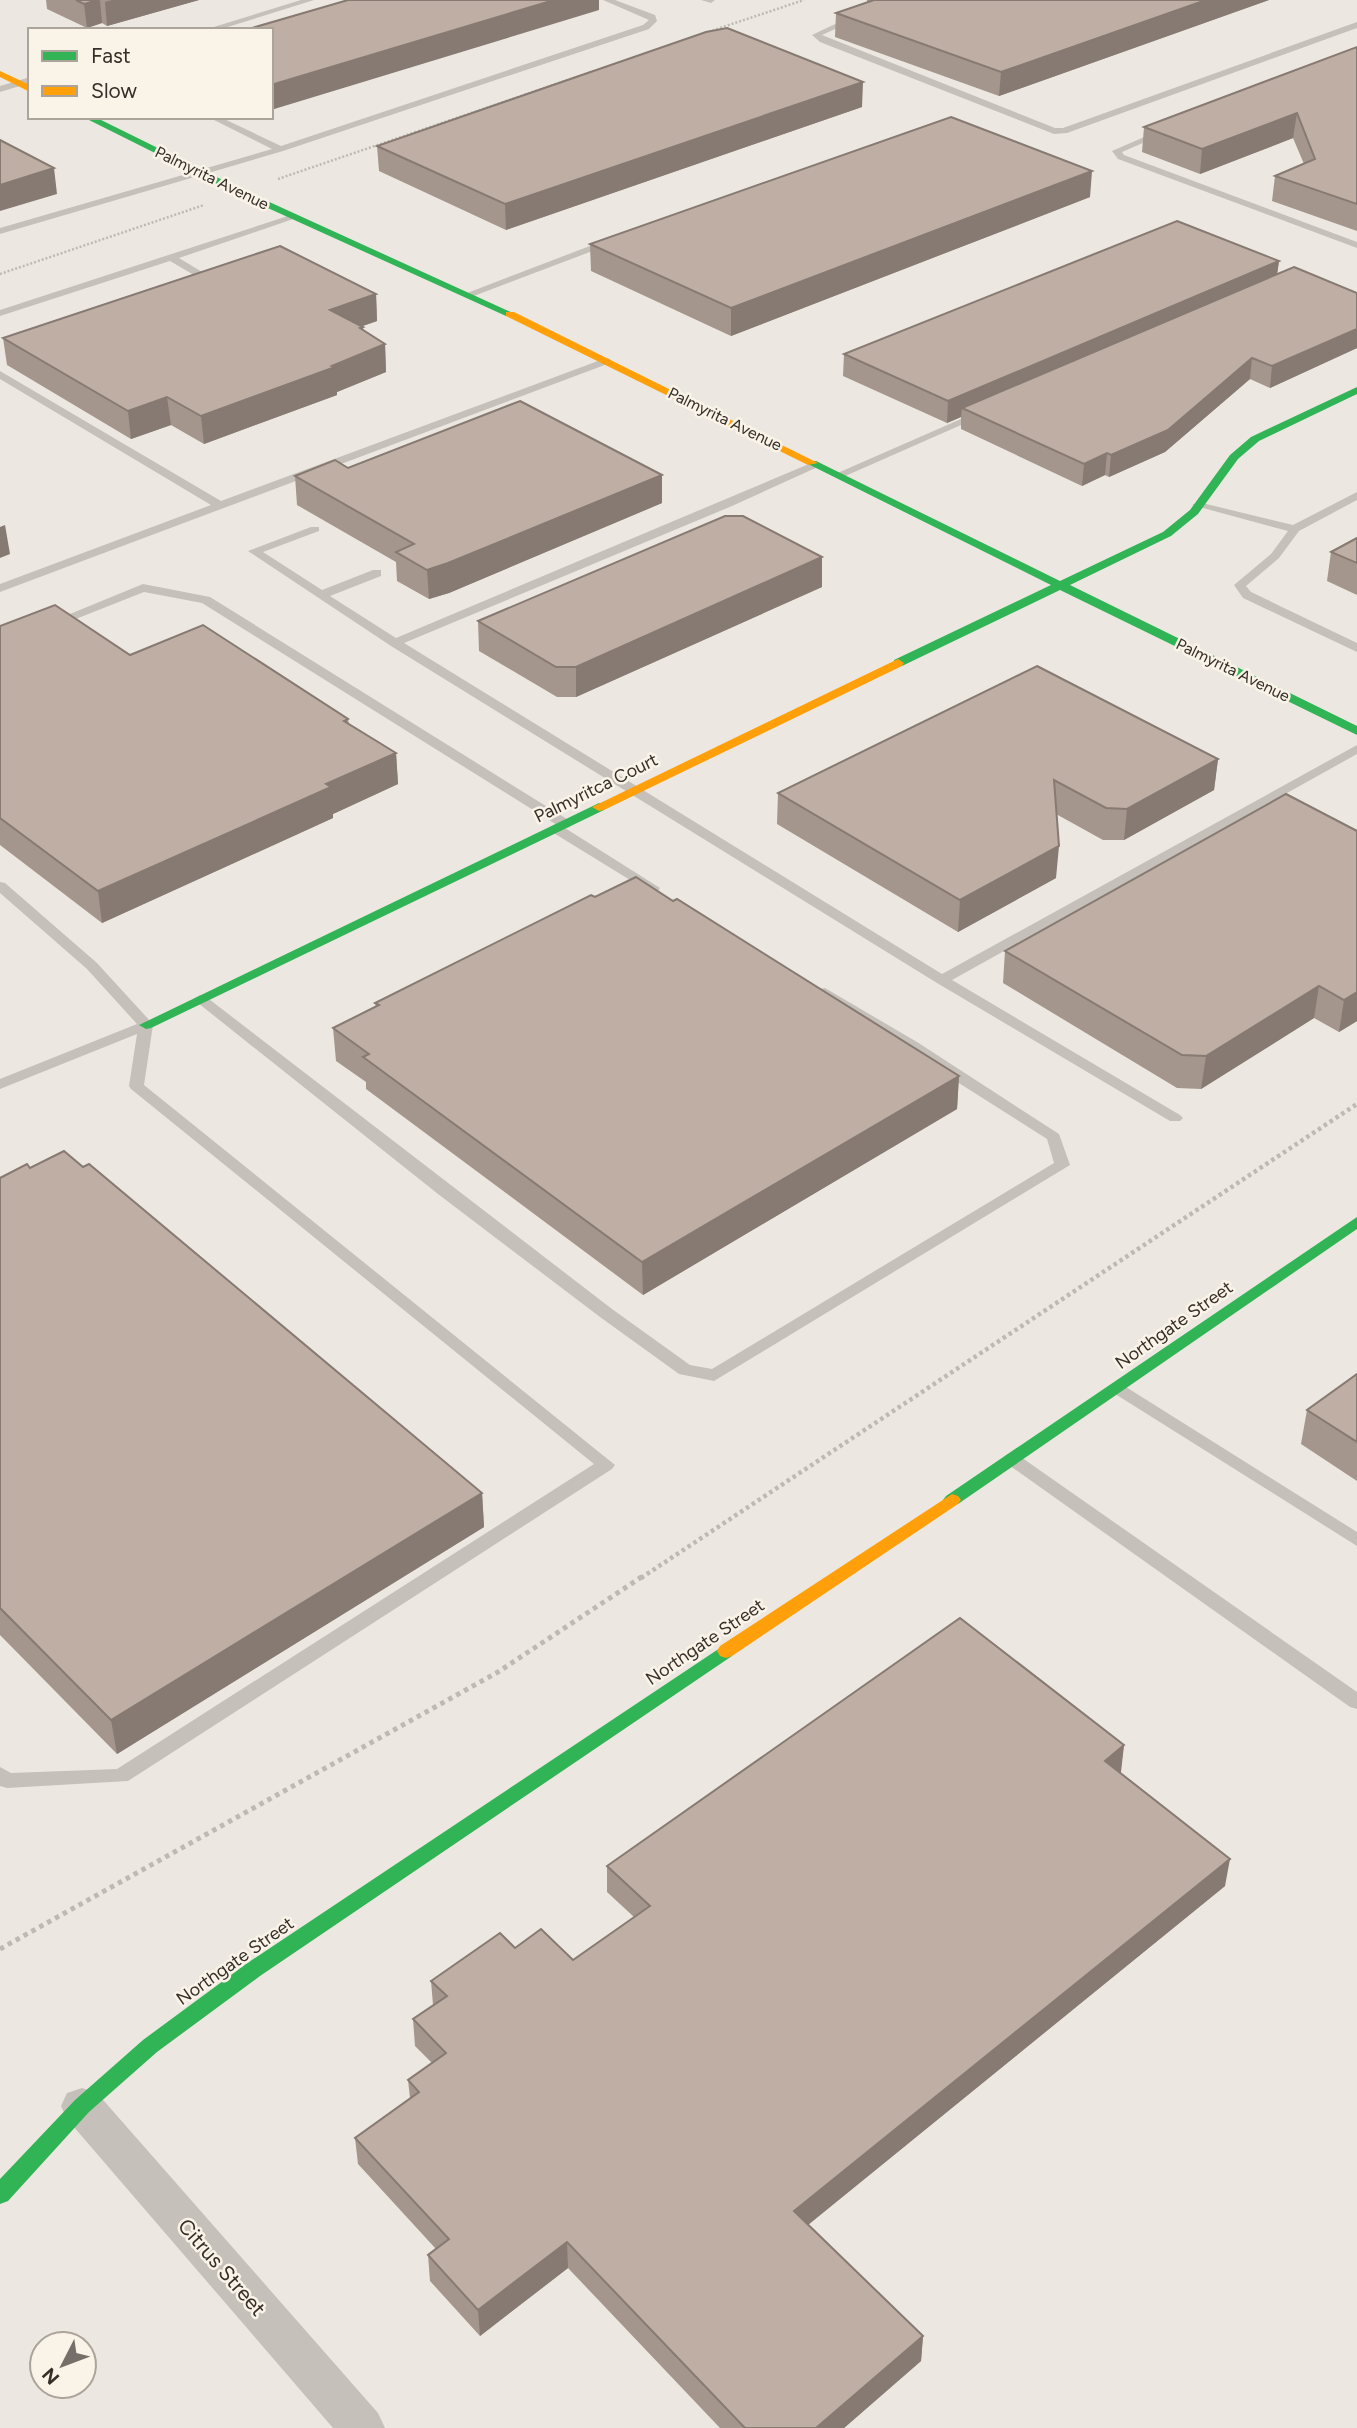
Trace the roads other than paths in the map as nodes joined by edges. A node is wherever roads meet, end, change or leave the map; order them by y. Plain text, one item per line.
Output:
1 (310, 0) edge
2 (607, 0) edge
3 (705, 0) edge
4 (711, 0) edge
5 (870, 13) edge
6 (1357, 25) edge
7 (215, 28) edge
8 (0, 74) edge
9 (26, 84) edge
10 (0, 89) edge
11 (91, 119) edge
12 (216, 119) edge
13 (1167, 131) edge
14 (279, 149) junction
15 (202, 174) junction
16 (294, 217) junction
17 (0, 231) edge
18 (613, 240) edge
19 (1357, 245) edge
20 (170, 257) junction
21 (183, 289) edge
22 (467, 295) junction
23 (0, 313) edge
24 (606, 361) junction
25 (0, 374) edge
26 (1357, 390) edge
27 (990, 410) edge
28 (816, 464) junction
29 (839, 475) junction
30 (1357, 495) edge
31 (1198, 505) junction
32 (220, 506) junction
33 (1295, 528) junction
34 (315, 529) dead end
35 (377, 573) dead end
36 (1063, 586) junction
37 (0, 588) edge
38 (321, 595) junction
39 (39, 629) edge
40 (396, 643) junction
41 (1357, 648) edge
42 (1357, 731) edge
43 (1357, 749) edge
44 (635, 791) junction
45 (561, 826) junction
46 (0, 887) edge
47 (665, 896) edge
48 (942, 980) junction
49 (816, 987) edge
50 (200, 999) junction
51 (146, 1025) junction
52 (0, 1084) edge
53 (1175, 1118) dead end
54 (1357, 1222) edge
55 (1118, 1388) junction
56 (1012, 1459) junction
57 (1357, 1540) edge
58 (1357, 1702) edge
59 (0, 1774) edge
60 (82, 2106) junction
61 (0, 2194) edge
62 (362, 2428) edge

1 - 7 lane
2 - 14 lane
3 - 4 lane
5 - 6 lane
8 - 9 street
9 - 10 lane
11 - 15 street, Palmyrita Avenue
12 - 14 lane
13 - 19 lane
14 - 15 lane
15 - 16 street, Palmyrita Avenue
15 - 17 lane
16 - 20 lane
16 - 22 street, Palmyrita Avenue
18 - 22 lane
20 - 21 lane
20 - 23 lane
22 - 24 street, Palmyrita Avenue
24 - 28 street, Palmyrita Avenue
24 - 32 lane
25 - 32 lane
26 - 31 street
27 - 29 lane
28 - 29 street, Palmyrita Avenue
28 - 40 lane
29 - 36 street, Palmyrita Avenue
30 - 33 lane
31 - 33 lane
31 - 36 street
32 - 37 lane
33 - 41 lane
34 - 38 lane
35 - 38 lane
36 - 42 street, Palmyrita Avenue
36 - 44 street, Palmyritca Court
38 - 40 lane
39 - 45 lane
40 - 44 lane
43 - 48 lane
44 - 45 street, Palmyritca Court
44 - 48 lane
45 - 47 lane
45 - 50 street, Palmyritca Court
46 - 51 lane
48 - 53 lane
49 - 50 lane
50 - 51 street, Palmyritca Court
51 - 52 lane
51 - 59 lane
54 - 55 street, Northgate Street
55 - 56 street, Northgate Street
55 - 57 lane
56 - 58 lane
56 - 60 street, Northgate Street
60 - 61 street, Northgate Street
60 - 62 street, Citrus Street

